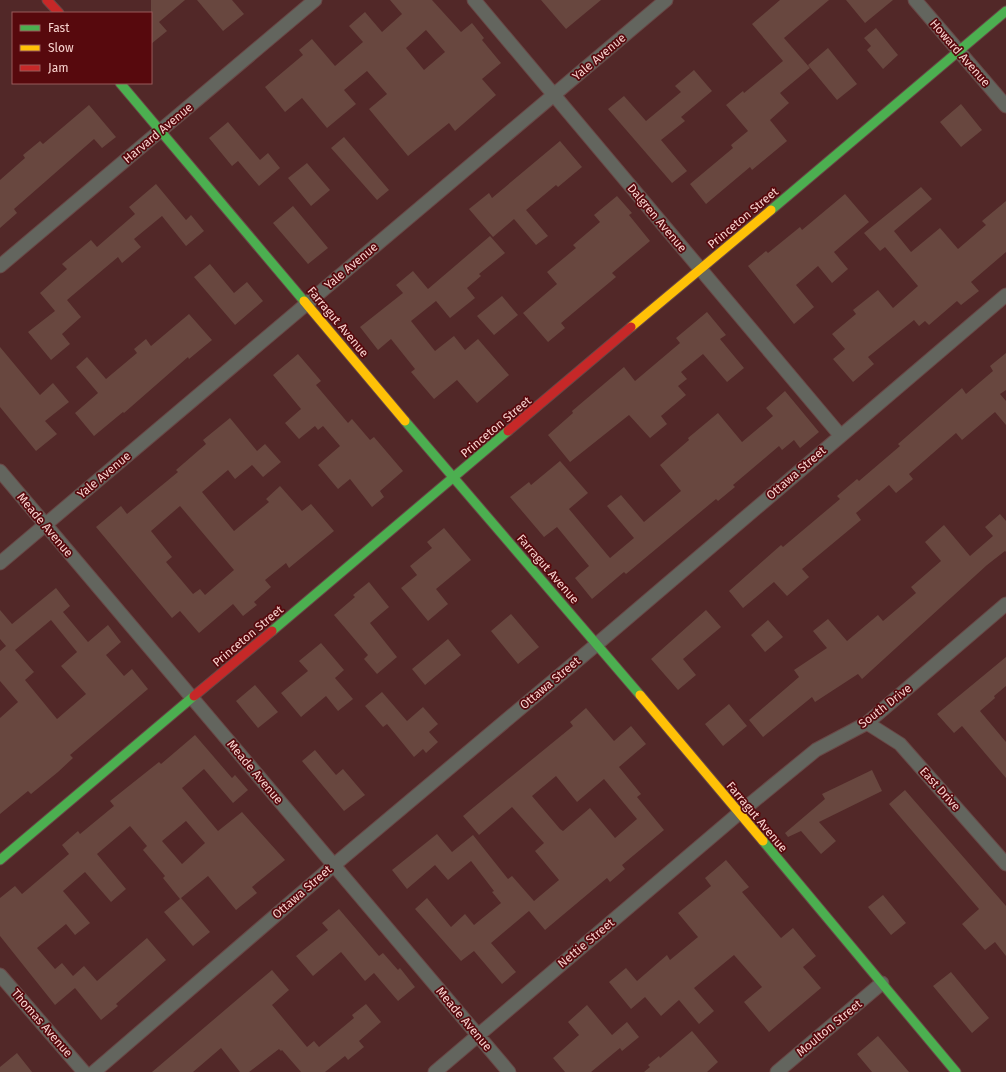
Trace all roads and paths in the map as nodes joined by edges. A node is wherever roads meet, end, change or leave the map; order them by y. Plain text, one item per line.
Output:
1 (47, 0) edge
2 (315, 0) edge
3 (474, 0) edge
4 (666, 0) edge
5 (915, 0) edge
6 (1006, 11) edge
7 (57, 12) edge
8 (959, 51) junction
9 (121, 84) edge
10 (554, 95) junction
11 (1006, 106) edge
12 (161, 130) junction
13 (0, 266) edge
14 (700, 270) junction
15 (1006, 294) edge
16 (306, 304) junction
17 (840, 435) junction
18 (0, 471) edge
19 (454, 478) junction
20 (45, 524) junction
21 (0, 563) edge
22 (1006, 604) edge
23 (597, 644) junction
24 (193, 698) junction
25 (868, 723) junction
26 (738, 814) junction
27 (0, 860) edge
28 (1006, 864) edge
29 (334, 865) junction
30 (0, 975) edge
31 (882, 983) junction
32 (478, 1035) junction
33 (84, 1072) edge
34 (94, 1072) edge
35 (435, 1072) edge
36 (509, 1072) edge
37 (777, 1072) edge
38 (956, 1072) edge

1 - 7 street
2 - 12 street, Harvard Avenue
3 - 10 street, Dalgren Avenue
4 - 10 street, Yale Avenue
5 - 8 street, Howard Avenue
6 - 8 street, Princeton Street
8 - 11 street, Howard Avenue
8 - 14 street, Princeton Street
9 - 12 street, Farragut Avenue
10 - 14 street, Dalgren Avenue
10 - 16 street, Yale Avenue
12 - 13 street, Harvard Avenue
12 - 16 street, Farragut Avenue
14 - 17 street, Dalgren Avenue
14 - 19 street, Princeton Street
15 - 17 street, Ottawa Street
16 - 19 street, Farragut Avenue
16 - 20 street, Yale Avenue
17 - 23 street, Ottawa Street
18 - 20 street, Meade Avenue
19 - 23 street, Farragut Avenue
19 - 24 street, Princeton Street
20 - 21 street, Yale Avenue
20 - 24 street, Meade Avenue
22 - 25 street, South Drive
23 - 26 street, Farragut Avenue
23 - 29 street, Ottawa Street
24 - 27 street, Princeton Street
24 - 29 street, Meade Avenue
25 - 26 street, South Drive
25 - 28 street, East Drive
26 - 31 street, Farragut Avenue
26 - 32 street, Nettie Street
29 - 32 street, Meade Avenue
29 - 34 street, Ottawa Street
30 - 33 street, Thomas Avenue
31 - 37 street, Moulton Street
31 - 38 street, Farragut Avenue
32 - 35 street, Nettie Street
32 - 36 street, Meade Avenue

